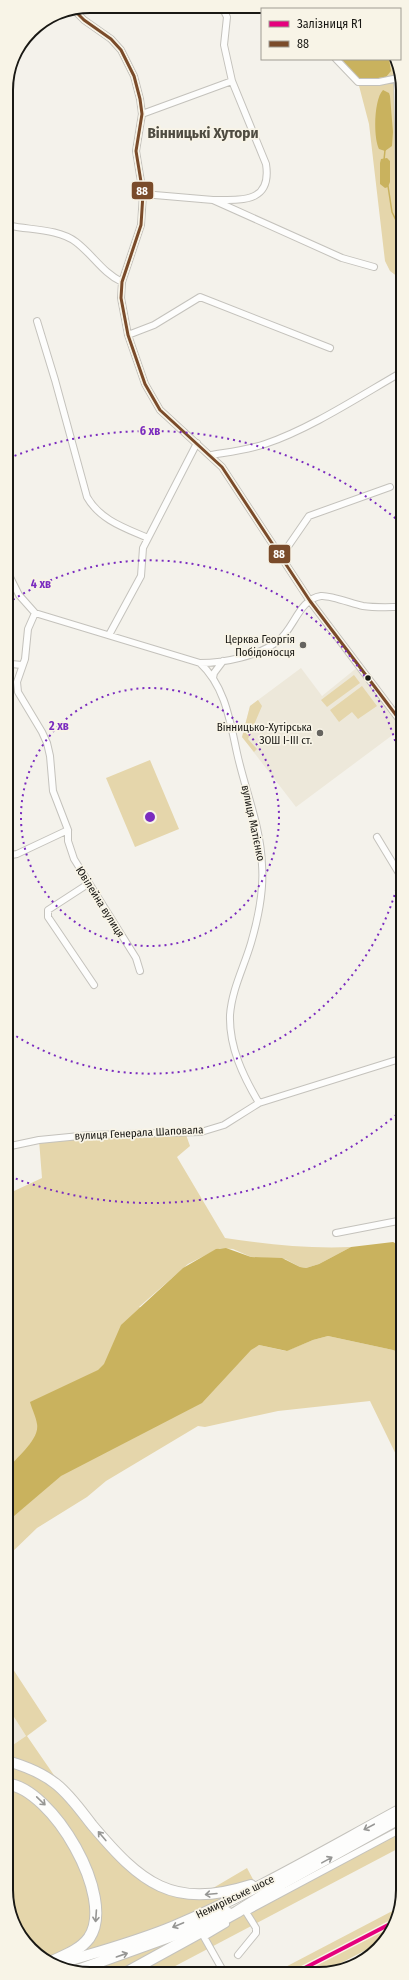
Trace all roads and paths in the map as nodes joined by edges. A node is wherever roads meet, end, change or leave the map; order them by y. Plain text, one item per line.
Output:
1 (225, 13) edge
2 (78, 14) edge
3 (337, 60) edge
4 (395, 79) edge
5 (232, 81) junction
6 (142, 114) junction
7 (143, 194) junction
8 (213, 200) junction
9 (13, 226) edge
10 (374, 267) dead end
11 (122, 282) junction
12 (37, 321) dead end
13 (128, 335) junction
14 (330, 348) dead end
15 (396, 375) edge
16 (197, 442) junction
17 (211, 455) junction
18 (390, 487) dead end
19 (148, 538) junction
20 (280, 558) junction
21 (13, 583) edge
22 (310, 601) junction
23 (396, 607) edge
24 (35, 613) junction
25 (314, 614) dead end
26 (109, 635) junction
27 (223, 661) junction
28 (200, 663) junction
29 (13, 664) edge
30 (22, 665) junction
31 (213, 678) junction
32 (396, 715) edge
33 (68, 830) junction
34 (377, 837) dead end
35 (13, 855) edge
36 (396, 870) edge
37 (88, 884) junction
38 (140, 971) dead end
39 (94, 985) dead end
40 (396, 1060) edge
41 (259, 1102) junction
42 (13, 1145) edge
43 (396, 1221) edge
44 (336, 1232) dead end
45 (13, 1763) edge
46 (13, 1786) edge
47 (396, 1812) edge
48 (396, 1821) edge
49 (396, 1832) edge
50 (278, 1881) junction
51 (246, 1912) junction
52 (238, 1955) dead end
53 (56, 1959) edge
54 (63, 1962) edge
55 (86, 1967) edge
56 (135, 1967) edge
57 (221, 1967) edge

1 - 5 street
2 - 6 street
3 - 4 street
5 - 6 street
5 - 8 street
6 - 7 street
7 - 8 street
7 - 11 street
8 - 10 street
9 - 11 street
11 - 13 street
12 - 19 street
13 - 14 street
13 - 16 street
15 - 17 street
16 - 17 street
16 - 19 street
17 - 20 street
18 - 20 street
19 - 26 street
20 - 22 street
21 - 24 street
22 - 23 street
22 - 25 street
22 - 27 street
22 - 32 street
24 - 26 street
24 - 30 street, Ювілейна вулиця
26 - 28 street
27 - 28 street
27 - 31 street
28 - 31 street, вулиця Матієнко
29 - 30 street
30 - 33 street, Ювілейна вулиця
31 - 41 street, вулиця Матієнко
33 - 35 street
33 - 37 street, Ювілейна вулиця
34 - 36 street
37 - 38 street, Ювілейна вулиця
37 - 39 street
40 - 41 street, вулиця Генерала Шаповала
41 - 42 street, вулиця Генерала Шаповала
43 - 44 street
50 -> 45 main road
46 -> 53 highway
47 -> 50 main road, Немирівське шосе
50 -> 48 main road, Немирівське шосе
49 - 51 street
50 -> 54 main road, Немирівське шосе
55 -> 50 main road, Немирівське шосе
50 - 56 highway
51 - 52 street
51 - 57 street

